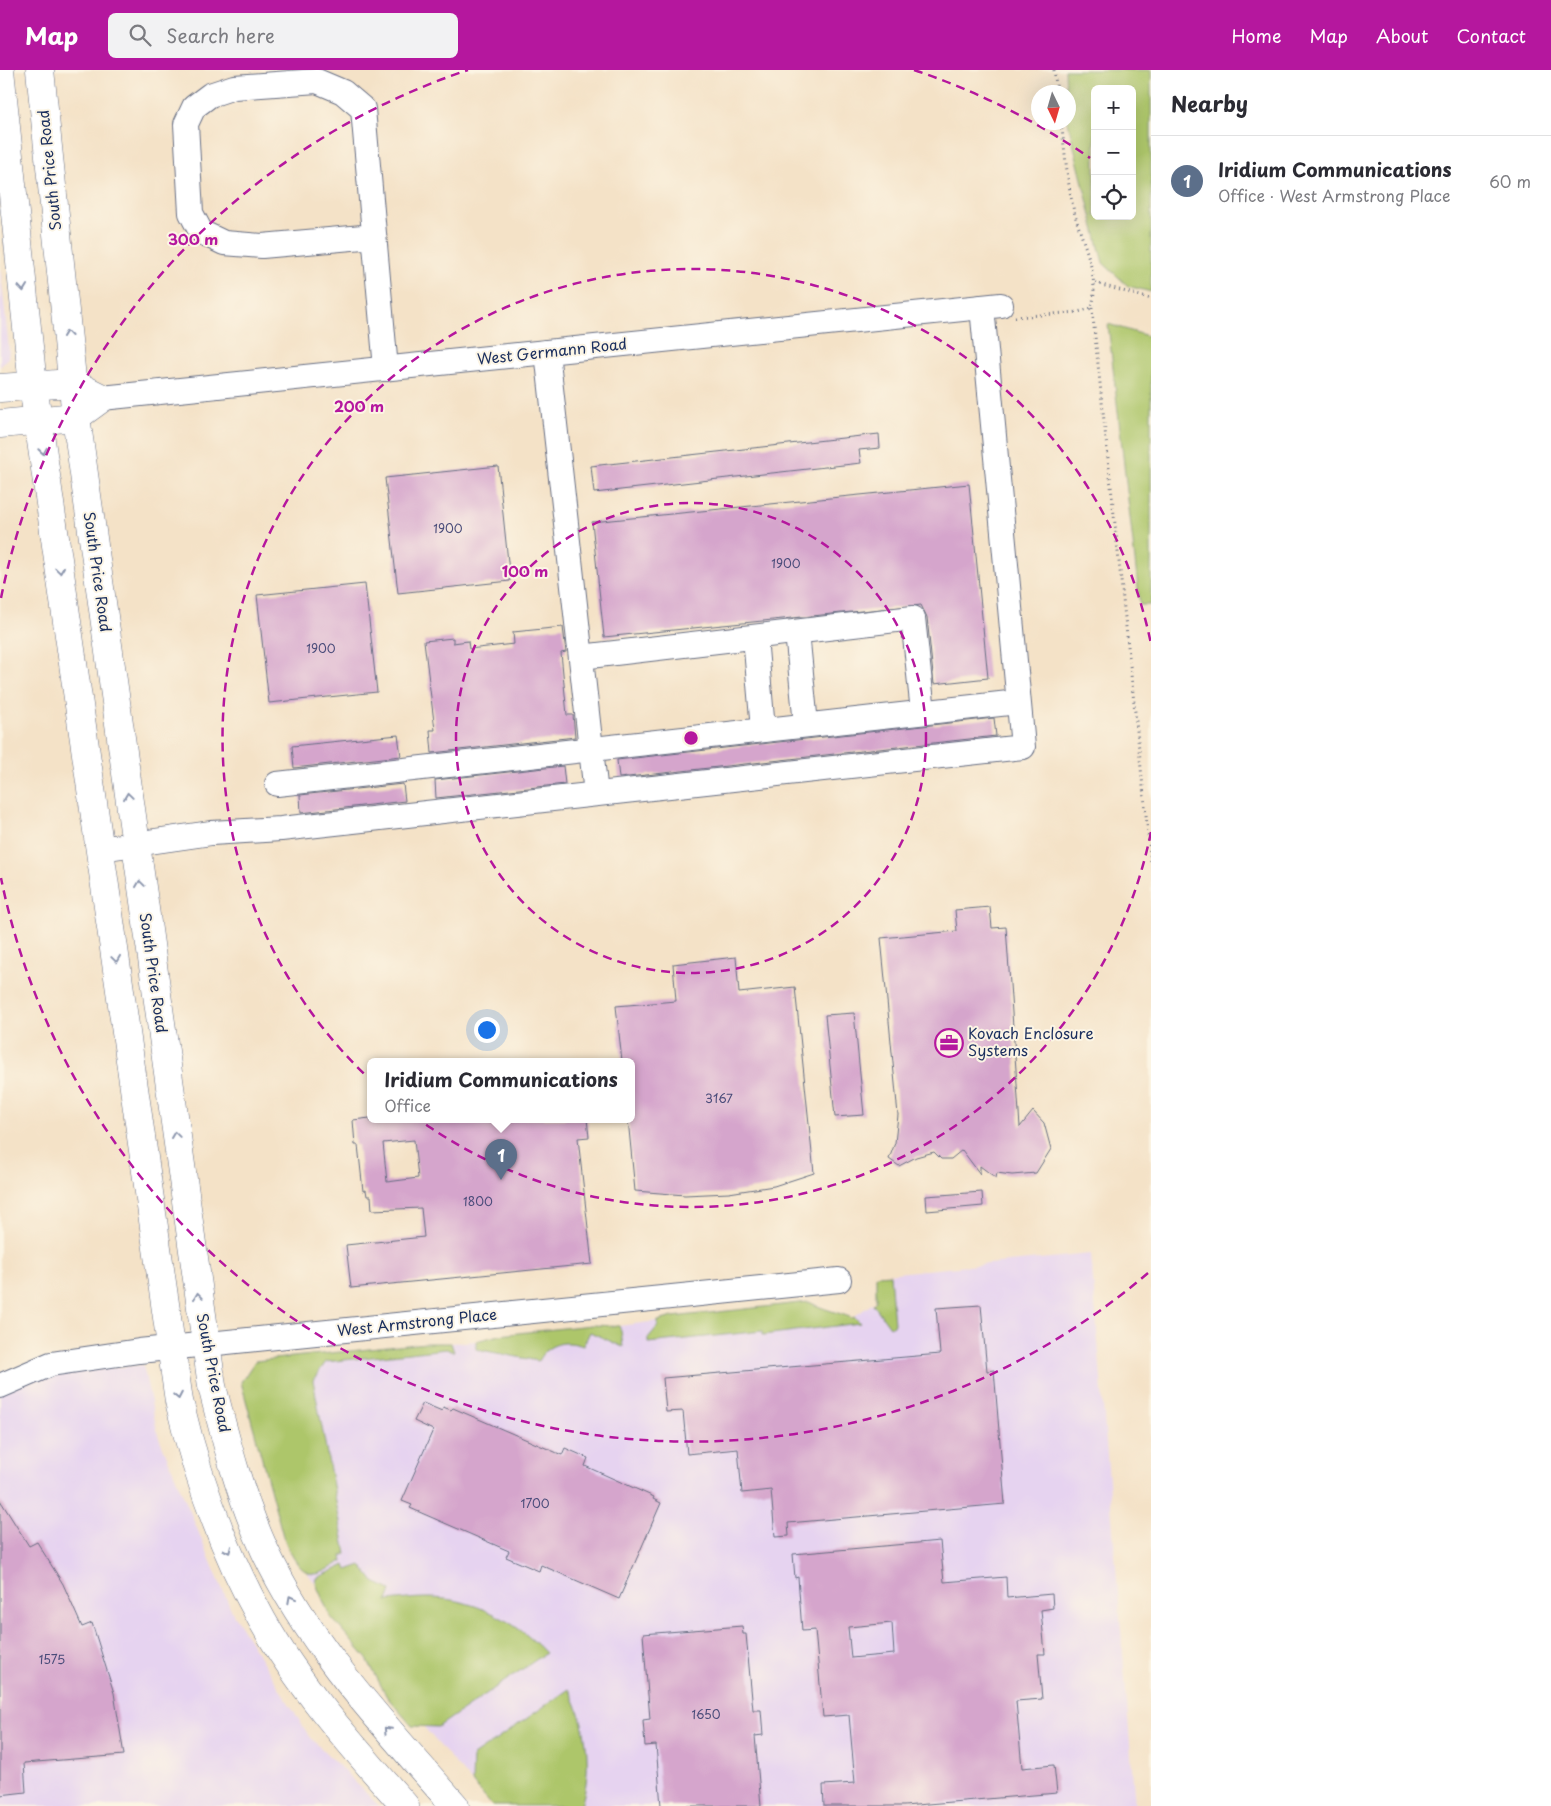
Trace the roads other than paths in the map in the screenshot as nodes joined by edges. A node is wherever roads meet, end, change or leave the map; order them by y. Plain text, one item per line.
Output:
1 (0, 70) edge
2 (40, 70) edge
3 (374, 236) junction
4 (547, 352) junction
5 (386, 369) junction
6 (72, 383) junction
7 (33, 385) junction
8 (0, 388) edge
9 (102, 398) junction
10 (76, 417) junction
11 (38, 420) junction
12 (0, 424) edge
13 (797, 632) junction
14 (755, 637) junction
15 (581, 657) junction
16 (1018, 702) junction
17 (923, 712) junction
18 (806, 725) junction
19 (762, 730) junction
20 (591, 749) junction
21 (277, 784) dead end
22 (596, 794) junction
23 (135, 844) junction
24 (100, 849) junction
25 (839, 1280) dead end
26 (205, 1344) junction
27 (171, 1348) junction
28 (0, 1386) edge
29 (293, 1667) junction
30 (420, 1766) junction
31 (401, 1801) edge
32 (434, 1806) edge
33 (455, 1806) edge

1 -> 7 main road
6 -> 2 main road, South Price Road
3 - 3 street
3 - 5 street
4 - 5 street, West Germann Road
4 - 15 street
4 - 16 street, West Germann Road
5 - 9 street, West Germann Road
6 - 7 main road
6 - 9 main road
6 - 10 main road, South Price Road
7 - 8 main road
7 - 11 main road
9 - 10 main road
10 - 11 main road
23 -> 10 main road, South Price Road
11 - 12 main road
11 -> 24 main road
13 - 14 street
13 - 17 street
13 - 18 street
14 - 15 street
14 - 19 street
15 - 20 street
16 - 17 street
16 - 22 street
17 - 18 street
18 - 19 street
19 - 20 street
20 - 21 street
20 - 22 street
22 - 23 street
23 - 24 street
26 -> 23 main road, South Price Road
24 -> 27 main road
25 - 26 street, West Armstrong Place
26 - 27 street, West Armstrong Place
30 -> 26 main road, South Price Road
27 - 28 street, West Armstrong Place
27 -> 29 main road
29 - 30 main road
29 - 31 main road
30 - 33 main road, South Price Road
31 - 32 main road

